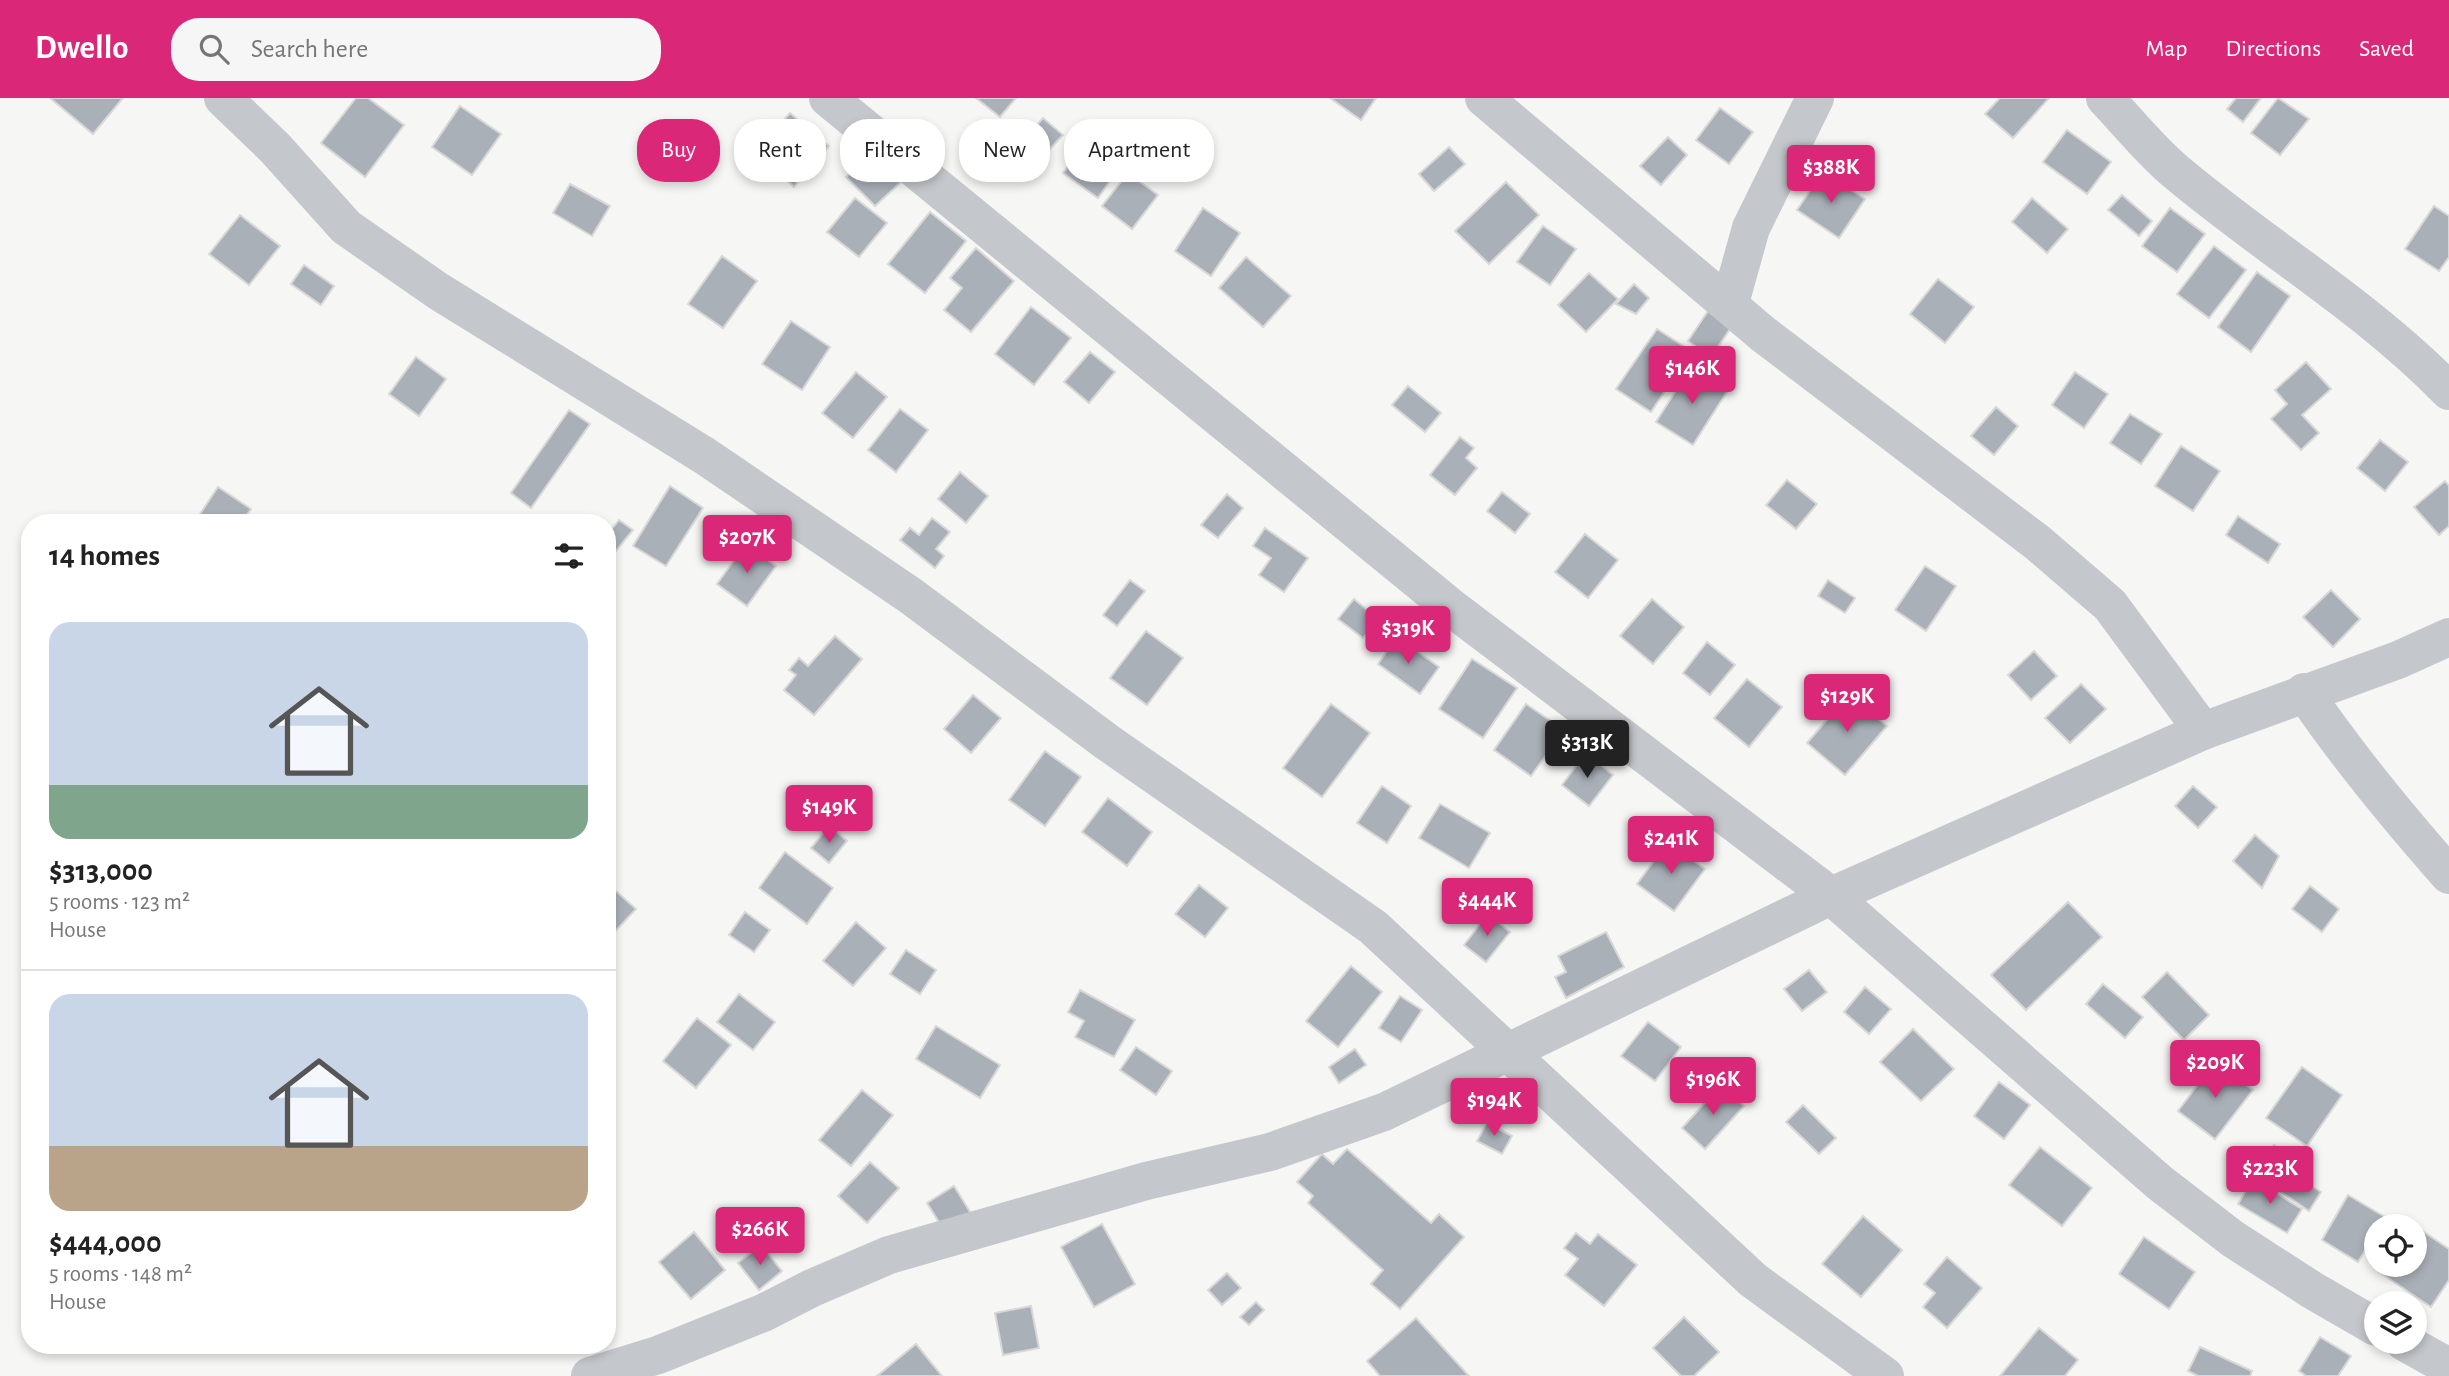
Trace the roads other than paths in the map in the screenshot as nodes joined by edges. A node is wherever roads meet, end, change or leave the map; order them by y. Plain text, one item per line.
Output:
1 (223, 98) edge
2 (828, 98) edge
3 (1484, 98) edge
4 (1815, 98) edge
5 (2105, 98) edge
6 (1730, 303) junction
7 (2449, 390) edge
8 (2449, 637) edge
9 (2304, 692) junction
10 (2203, 731) junction
11 (2449, 875) edge
12 (1831, 896) junction
13 (1508, 1053) junction
14 (2364, 1320) edge
15 (2426, 1354) edge
16 (2449, 1367) edge
17 (590, 1376) edge
18 (1885, 1376) edge

1 - 13 street
2 - 12 street
3 - 6 street
4 - 6 street
5 - 7 street
6 - 10 street
8 - 9 street
9 - 10 street
9 - 11 street
10 - 12 street
12 - 13 street
12 - 14 street
13 - 17 street
13 - 18 street
15 - 16 street

